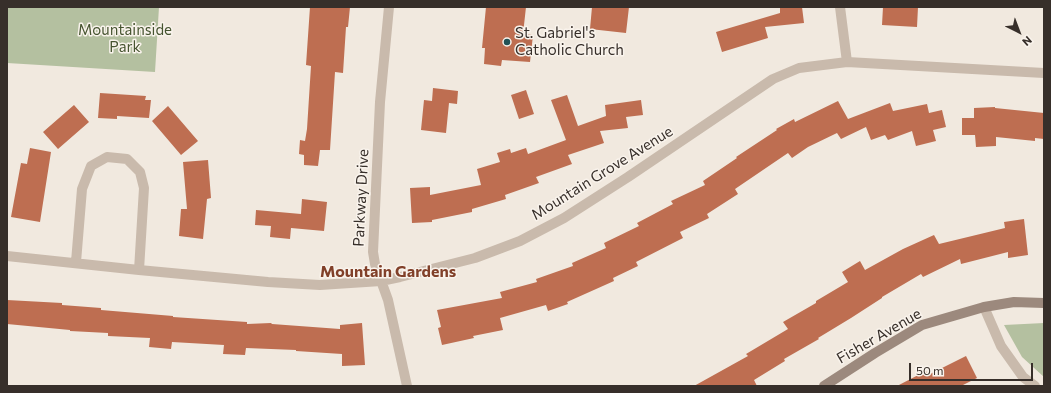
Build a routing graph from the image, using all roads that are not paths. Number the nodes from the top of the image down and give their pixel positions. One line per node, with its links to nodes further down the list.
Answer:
1 (389, 7): 8 (street, Parkway Drive)
2 (840, 7): 3 (street)
3 (847, 62): 4 (street, Mountain Grove Avenue); 8 (street, Mountain Grove Avenue)
4 (1044, 73)
5 (7, 256): 6 (street, Mountain Grove Avenue)
6 (76, 262): 7 (street, Mountain Grove Avenue); 7 (street)
7 (139, 270): 8 (street, Mountain Grove Avenue)
8 (381, 280): 11 (street, Parkway Drive)
9 (1044, 303): 10 (street, Fisher Avenue)
10 (984, 307): 12 (street, Fisher Avenue); 13 (street)
11 (407, 386)
12 (824, 386)
13 (1035, 386)

